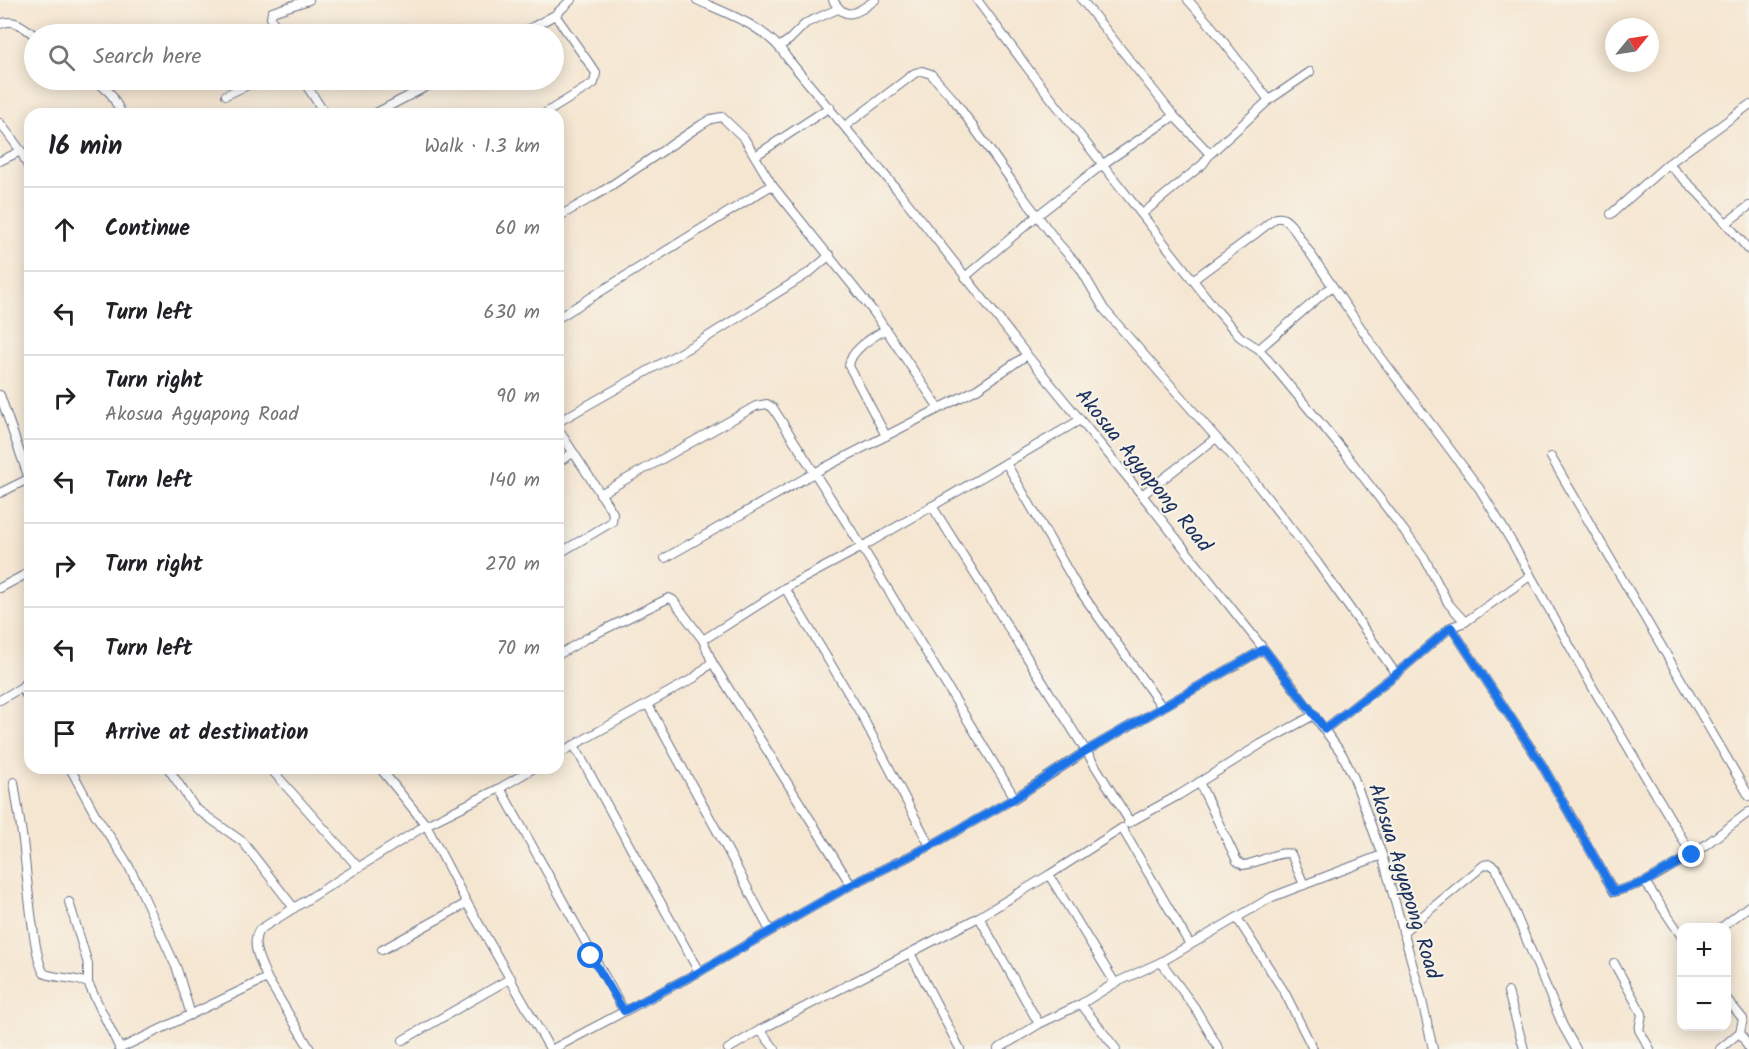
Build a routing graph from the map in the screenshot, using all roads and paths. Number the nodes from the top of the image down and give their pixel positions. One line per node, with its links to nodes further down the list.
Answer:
1 (309, 0): 12 (street)
2 (571, 0): 10 (street)
3 (697, 0): 17 (street, Akosua Agyapong Road)
4 (833, 0): 9 (street)
5 (875, 0): 9 (street)
6 (977, 0): 40 (street)
7 (1082, 0): 31 (street)
8 (1188, 0): 24 (street)
9 (838, 9): 17 (street)
10 (555, 15): 13 (street); 14 (street)
11 (0, 24): 15 (street)
12 (274, 24)
13 (538, 24)
14 (561, 24)
15 (24, 27)
16 (564, 28): 30 (street)
17 (780, 46): 26 (street, Akosua Agyapong Road)
18 (1310, 72): 24 (street)
19 (107, 90): 27 (street)
20 (237, 90): 23 (street)
21 (309, 90): 28 (street)
22 (419, 90): 29 (street)
23 (226, 95)
24 (1269, 100): 35 (street)
25 (1749, 105): 39 (street)
26 (830, 107): 33 (street, Akosua Agyapong Road); 36 (street)
27 (119, 108)
28 (321, 108)
29 (385, 108)
30 (553, 108)
31 (1174, 116): 35 (street); 40 (street)
32 (0, 123): 34 (street)
33 (844, 126): 46 (street); 50 (street, Akosua Agyapong Road)
34 (21, 151): 37 (street); 38 (street)
35 (1210, 154): 44 (street)
36 (755, 156): 41 (street); 43 (street)
37 (24, 158)
38 (0, 161)
39 (1668, 164): 45 (street); 47 (street)
40 (1103, 165): 44 (street); 46 (street)
41 (772, 185): 49 (street); 53 (street)
42 (1749, 206): 47 (street)
43 (564, 214)
44 (1142, 214): 51 (street)
45 (1611, 214)
46 (1038, 215): 50 (street); 62 (street)
47 (1726, 223): 48 (street)
48 (1749, 250)
49 (830, 255): 54 (street); 59 (street)
50 (965, 277): 56 (street, Akosua Agyapong Road)
51 (1193, 280): 52 (street); 55 (street)
52 (1332, 286): 55 (street); 79 (street)
53 (564, 314)
54 (886, 328): 58 (street); 61 (street)
55 (1259, 349): 82 (street)
56 (1027, 355): 58 (street); 60 (street, Akosua Agyapong Road)
57 (0, 395): 68 (street)
58 (939, 408): 61 (street)
59 (564, 419)
60 (1080, 420): 67 (street); 73 (street, Akosua Agyapong Road)
61 (886, 436): 69 (street)
62 (1216, 438): 73 (street); 88 (street)
63 (564, 439): 64 (street)
64 (573, 453): 66 (street); 72 (street)
65 (1551, 457): 108 (street)
66 (564, 458)
67 (1006, 463): 74 (street); 94 (street)
68 (24, 465)
69 (813, 473): 72 (street); 75 (street); 77 (street)
70 (24, 481): 71 (street)
71 (0, 493)
72 (600, 494): 76 (street)
73 (1142, 495): 85 (street, Akosua Agyapong Road)
74 (932, 506): 75 (street); 99 (street)
75 (862, 547): 81 (street); 109 (street)
76 (564, 550)
77 (665, 558)
78 (24, 575): 80 (street)
79 (1530, 576): 82 (street); 116 (street)
80 (0, 588)
81 (785, 588): 84 (street); 114 (street)
82 (1465, 622): 83 (street)
83 (1451, 627): 88 (street); 119 (street)
84 (703, 640): 86 (street); 87 (street)
85 (1264, 649): 94 (street); 95 (street, Akosua Agyapong Road)
86 (564, 651)
87 (712, 662): 93 (street); 120 (street)
88 (1396, 674): 96 (street)
89 (24, 684): 90 (street)
90 (22, 687): 91 (street); 92 (street)
91 (24, 691)
92 (0, 700)
93 (648, 705): 97 (street); 130 (street)
94 (1162, 707): 99 (street)
95 (1314, 715): 96 (street, Akosua Agyapong Road); 106 (street)
96 (1325, 729): 115 (street, Akosua Agyapong Road)
97 (574, 745): 98 (street); 137 (street)
98 (564, 751)
99 (1086, 751): 109 (street); 111 (street)
100 (73, 774): 146 (street)
101 (172, 774): 125 (street)
102 (275, 774): 117 (street)
103 (385, 774): 112 (street)
104 (524, 774): 107 (street)
105 (14, 782): 140 (street)
106 (1199, 782): 111 (street); 121 (street)
107 (500, 788): 112 (street); 145 (street)
108 (1749, 796)
109 (1015, 798): 114 (street)
110 (1749, 812): 116 (street)
111 (1130, 822): 113 (street)
112 (426, 825): 117 (street); 123 (street)
113 (1122, 828): 118 (street); 132 (street)
114 (930, 846): 120 (street)
115 (1382, 855): 121 (street); 131 (street, Akosua Agyapong Road)
116 (1692, 855): 119 (street)
117 (358, 867): 125 (street)
118 (1049, 875): 126 (street); 141 (street)
119 (1645, 882): 129 (street)
120 (851, 885): 130 (street)
121 (1304, 885): 127 (street)
122 (69, 902): 140 (street)
123 (467, 903): 133 (street); 139 (street)
124 (1749, 906): 128 (street)
125 (294, 908): 138 (street)
126 (979, 917): 134 (street); 148 (street)
127 (1237, 918): 132 (street); 161 (street)
128 (1726, 923)
129 (1677, 930)
130 (770, 932): 137 (street)
131 (1403, 932): 162 (street, Akosua Agyapong Road); 164 (street)
132 (1189, 943): 135 (street)
133 (382, 950)
134 (909, 952): 149 (street); 158 (street)
135 (1161, 962): 141 (street); 160 (street)
136 (1614, 963): 165 (street)
137 (699, 972): 145 (street)
138 (267, 978): 146 (street); 154 (street)
139 (511, 978): 151 (street); 155 (street)
140 (88, 983): 153 (street)
141 (1115, 983): 144 (street)
142 (1508, 992): 163 (street)
143 (1731, 1003): 147 (street)
144 (1081, 1004): 148 (street); 159 (street)
145 (624, 1011): 155 (street)
146 (191, 1015): 153 (street)
147 (1746, 1017): 150 (street)
148 (1039, 1024): 152 (street)
149 (760, 1030): 156 (street); 157 (street)
150 (1740, 1032): 166 (street); 167 (street)
151 (403, 1040)
152 (1001, 1048)
153 (119, 1049)
154 (310, 1049)
155 (552, 1049)
156 (728, 1049)
157 (775, 1049)
158 (960, 1049)
159 (1116, 1049)
160 (1219, 1049)
161 (1313, 1049)
162 (1433, 1049)
163 (1524, 1049)
164 (1576, 1049)
165 (1650, 1049)
166 (1720, 1049)
167 (1749, 1049)

